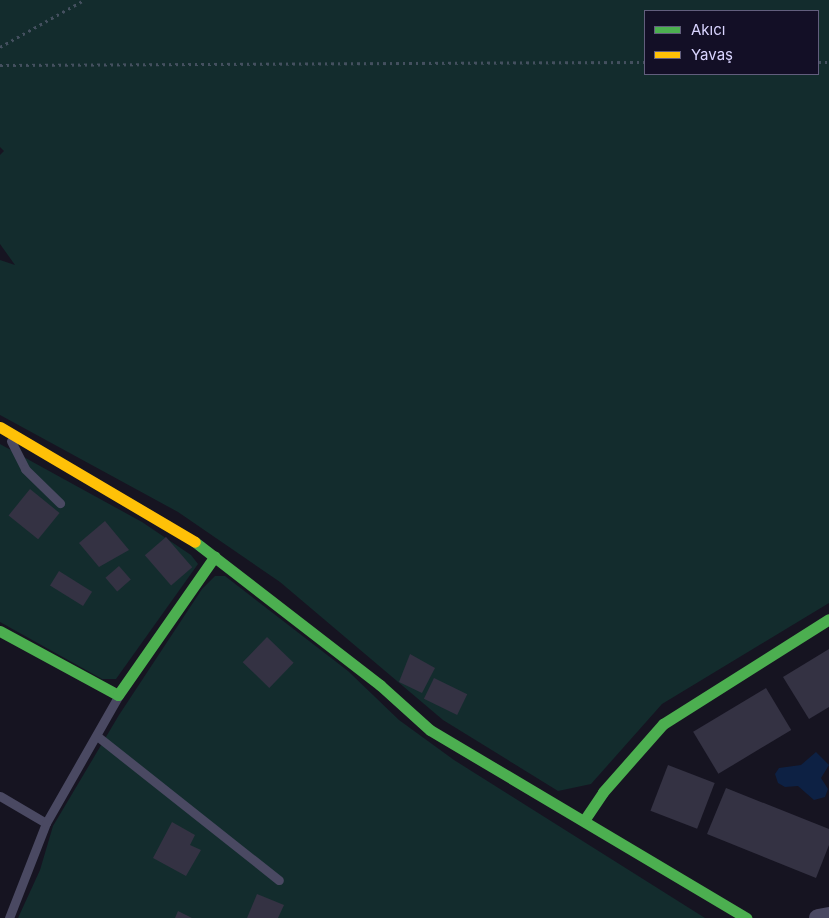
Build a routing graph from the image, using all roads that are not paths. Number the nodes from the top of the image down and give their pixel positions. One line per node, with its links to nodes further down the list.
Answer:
1 (3, 429): 2 (lane); 3 (street)
2 (60, 502)
3 (215, 556): 6 (street); 9 (street)
4 (829, 619): 9 (street)
5 (0, 631): 6 (street)
6 (118, 695): 7 (lane)
7 (97, 736): 10 (lane); 11 (lane)
8 (0, 796): 10 (lane)
9 (585, 819): 14 (street)
10 (46, 824): 13 (lane)
11 (279, 880)
12 (829, 916): 15 (street)
13 (9, 918)
14 (746, 918)
15 (818, 918)

